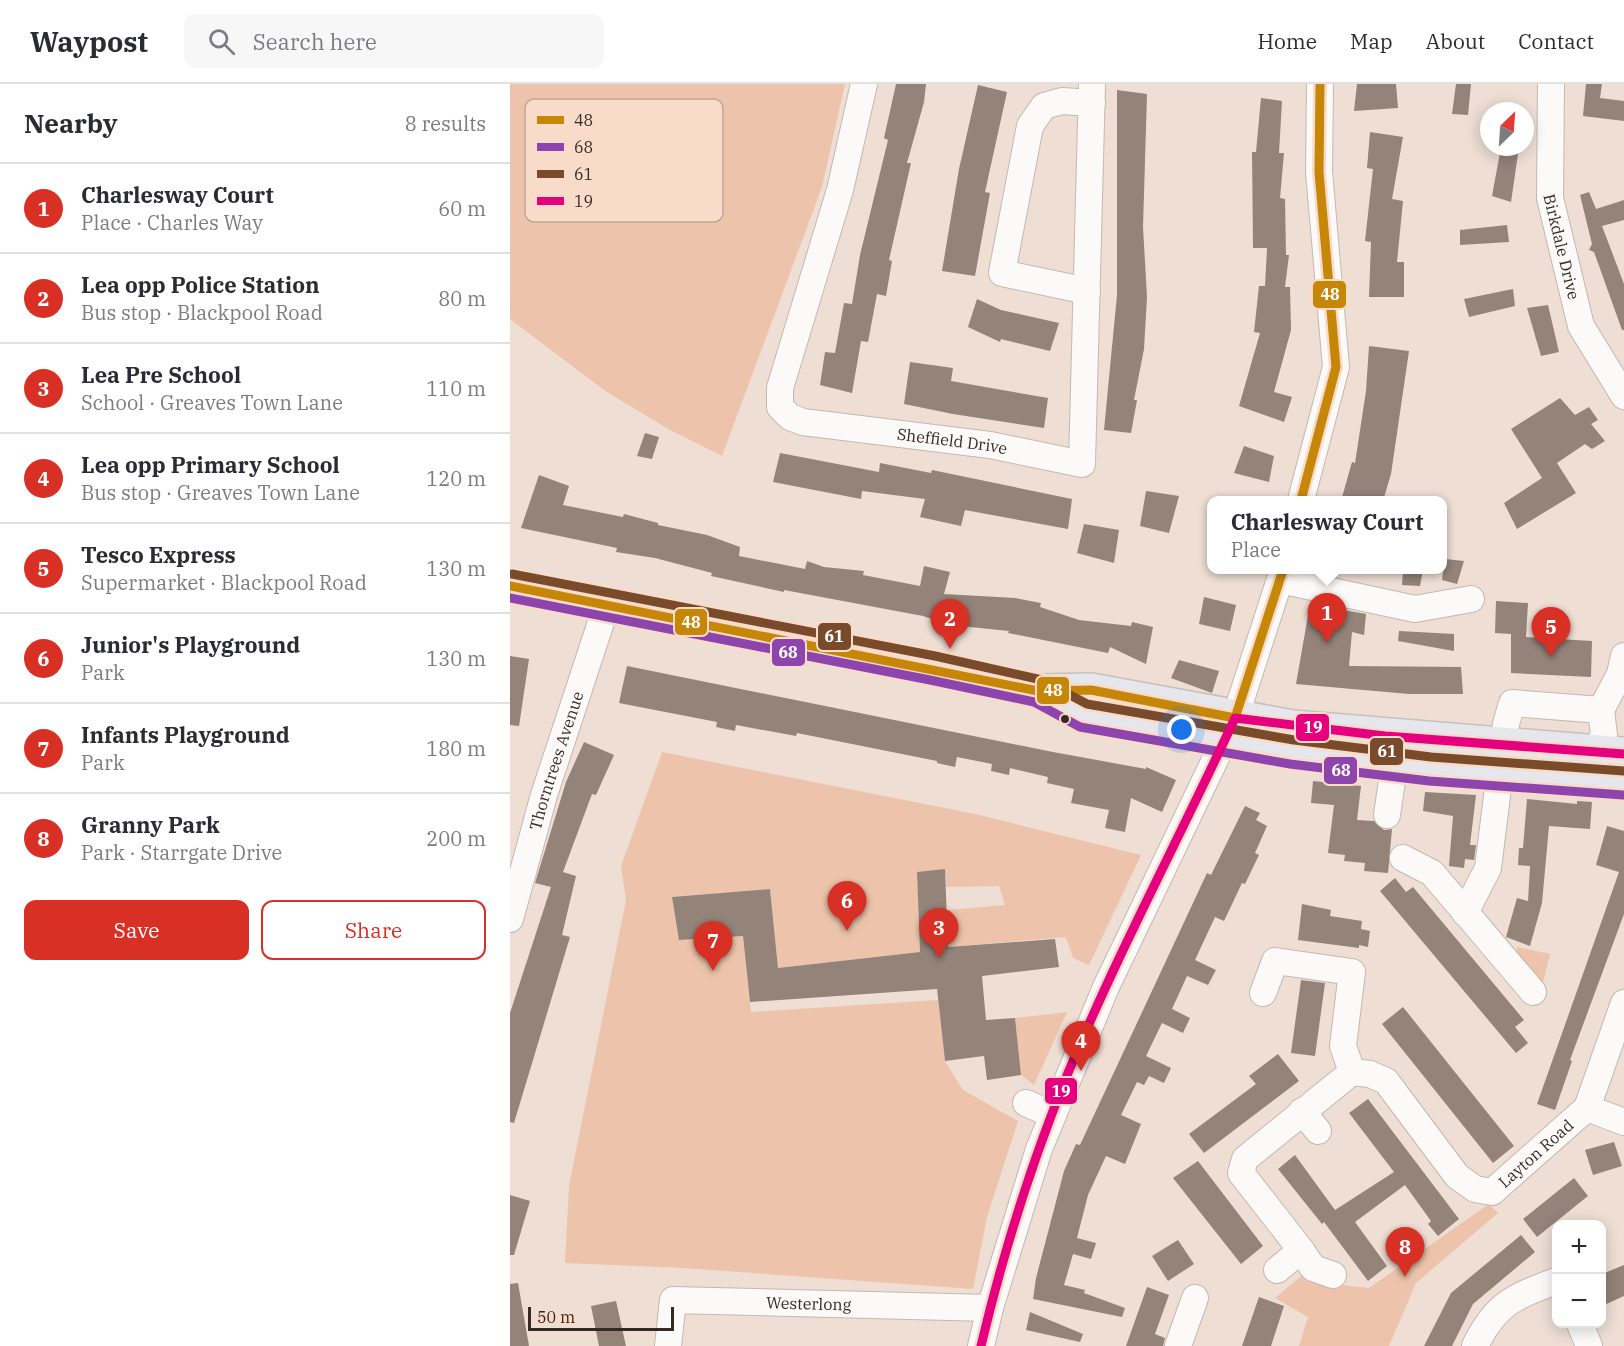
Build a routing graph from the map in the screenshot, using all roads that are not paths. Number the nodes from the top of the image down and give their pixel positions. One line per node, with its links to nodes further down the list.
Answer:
1 (864, 84): 5 (street, Sheffield Drive)
2 (1320, 84): 7 (street)
3 (1551, 84): 6 (street, Birkdale Drive)
4 (1092, 94): 5 (street, Sheffield Drive); 5 (street)
5 (1087, 291)
6 (1624, 396)
7 (1302, 496)
8 (1282, 575): 10 (street); 14 (street)
9 (510, 586): 11 (highway)
10 (1471, 599)
11 (607, 604): 14 (highway); 23 (street, Thorntrees Avenue)
12 (1624, 656): 13 (street)
13 (1601, 710): 16 (street); 17 (street)
14 (1230, 729): 15 (highway); 31 (street)
15 (1396, 751): 17 (highway); 20 (street)
16 (1610, 753): 17 (highway); 18 (street)
17 (1502, 759): 18 (highway); 22 (street)
18 (1578, 779): 19 (highway)
19 (1624, 783)
20 (1387, 815)
21 (1403, 858): 22 (street)
22 (1465, 913): 24 (street)
23 (510, 919)
24 (1533, 992)
25 (1263, 993): 27 (street)
26 (1624, 1003): 29 (street, Layton Road)
27 (1352, 1072): 29 (street, Layton Road); 30 (street)
28 (1026, 1103): 31 (street)
29 (1587, 1108): 32 (street)
30 (1302, 1111): 33 (street); 34 (street)
31 (1053, 1115): 39 (street)
32 (1624, 1122)
33 (1318, 1131)
34 (1301, 1250): 35 (street); 36 (street)
35 (1277, 1269)
36 (1333, 1275)
37 (1552, 1283): 44 (street)
38 (1195, 1298): 43 (street)
39 (990, 1308): 41 (street, Westerlong); 42 (street)
40 (1582, 1328): 45 (street)
41 (668, 1346)
42 (981, 1346)
43 (1178, 1346)
44 (1475, 1346)
45 (1589, 1346)

